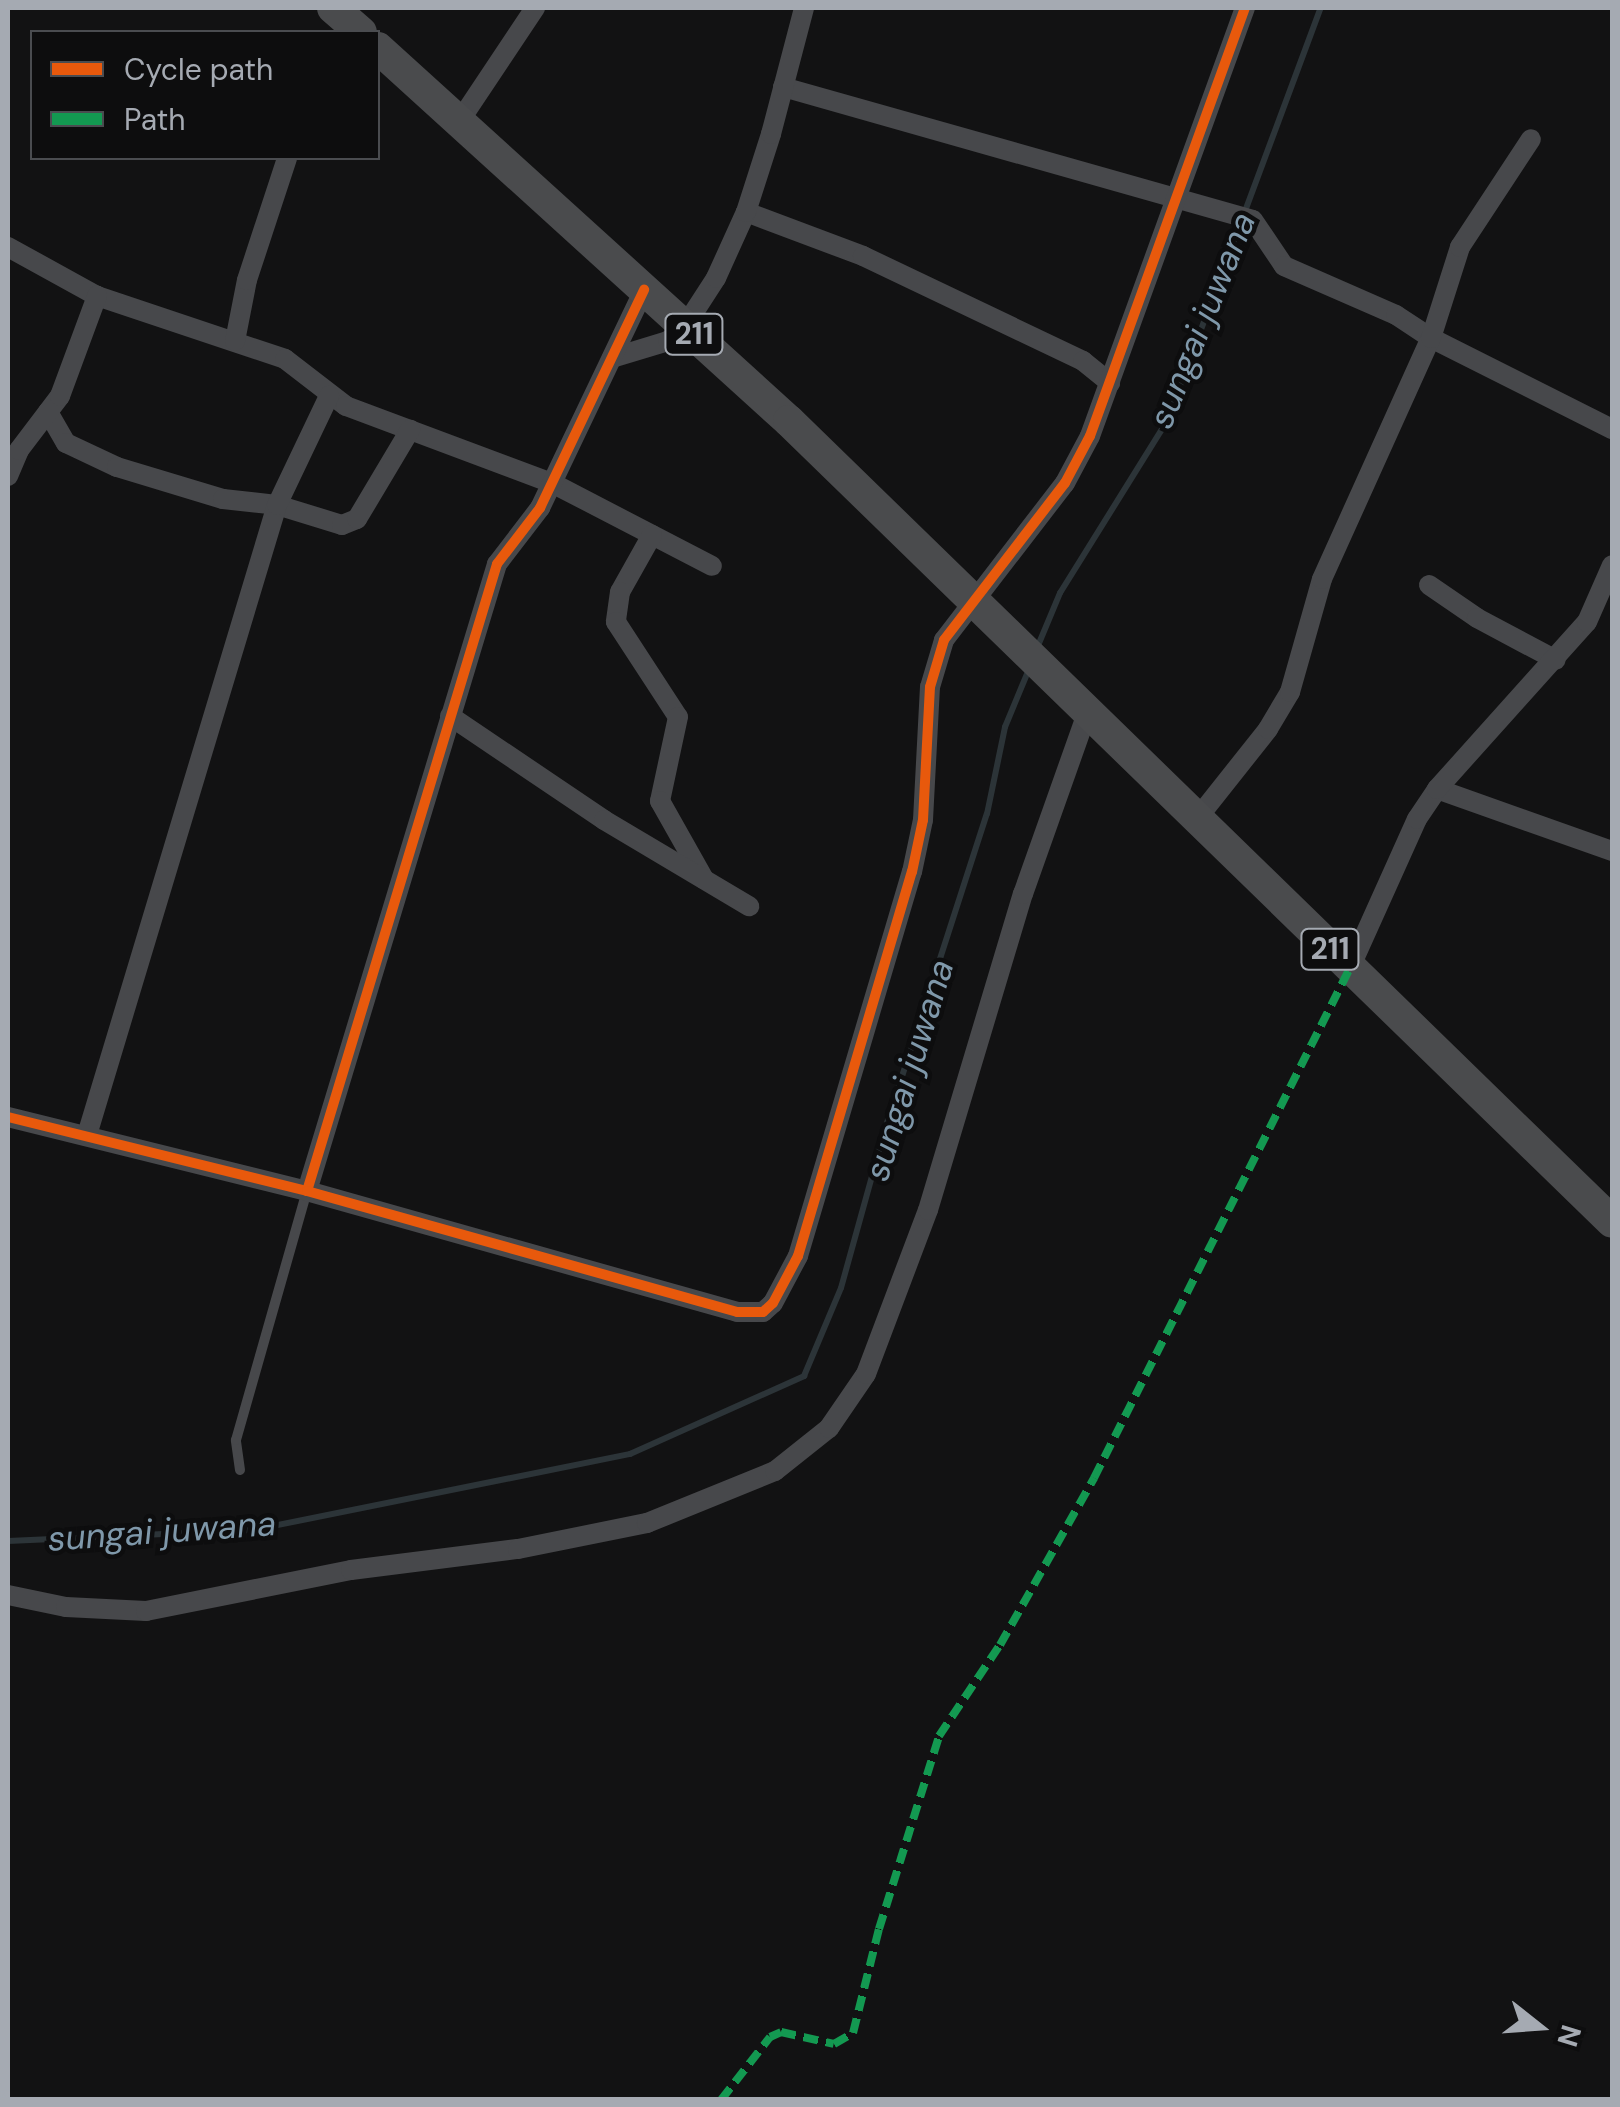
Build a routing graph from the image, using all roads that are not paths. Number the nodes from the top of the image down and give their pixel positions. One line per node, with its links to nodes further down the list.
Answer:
1 (333, 8): 5 (main road)
2 (535, 8): 8 (street)
3 (804, 8): 7 (street)
4 (1245, 8): 11 (street)
5 (358, 30)
6 (380, 50): 8 (main road, 211)
7 (783, 86): 11 (street); 12 (street)
8 (459, 122): 14 (main road, 211)
9 (1531, 138): 17 (street)
10 (286, 160): 18 (street)
11 (1174, 194): 17 (street); 20 (street)
12 (746, 212): 16 (street); 20 (street)
13 (8, 247): 15 (street)
14 (644, 290): 16 (main road, 211); 19 (street)
15 (98, 296): 18 (street); 22 (street)
16 (684, 326): 19 (street); 33 (main road, 211)
17 (1432, 338): 23 (street); 38 (street)
18 (234, 341): 21 (street)
19 (612, 358): 27 (street)
20 (1110, 384): 33 (street)
21 (329, 396): 24 (street); 28 (street)
22 (48, 412): 25 (street); 28 (street)
23 (1612, 428)
24 (410, 430): 27 (street); 28 (street)
25 (13, 447): 26 (street)
26 (8, 476)
27 (552, 484): 29 (street); 36 (street)
28 (277, 504): 44 (street)
29 (652, 535): 30 (street); 40 (street)
30 (712, 566)
31 (1612, 568): 34 (street)
32 (1429, 585): 34 (street)
33 (972, 600): 35 (main road, 211); 45 (street)
34 (1556, 660): 37 (street)
35 (1087, 713): 38 (main road, 211); 48 (street)
36 (450, 716): 40 (street); 45 (street)
37 (1437, 788): 39 (street); 42 (street)
38 (1196, 820): 42 (main road, 211)
39 (1612, 851)
40 (704, 879): 41 (street)
41 (749, 906)
42 (1350, 968): 46 (main road, 211)
43 (8, 1117): 44 (street)
44 (87, 1135): 45 (street)
45 (307, 1191): 47 (lane)
46 (1612, 1222)
47 (240, 1470)
48 (8, 1595)

